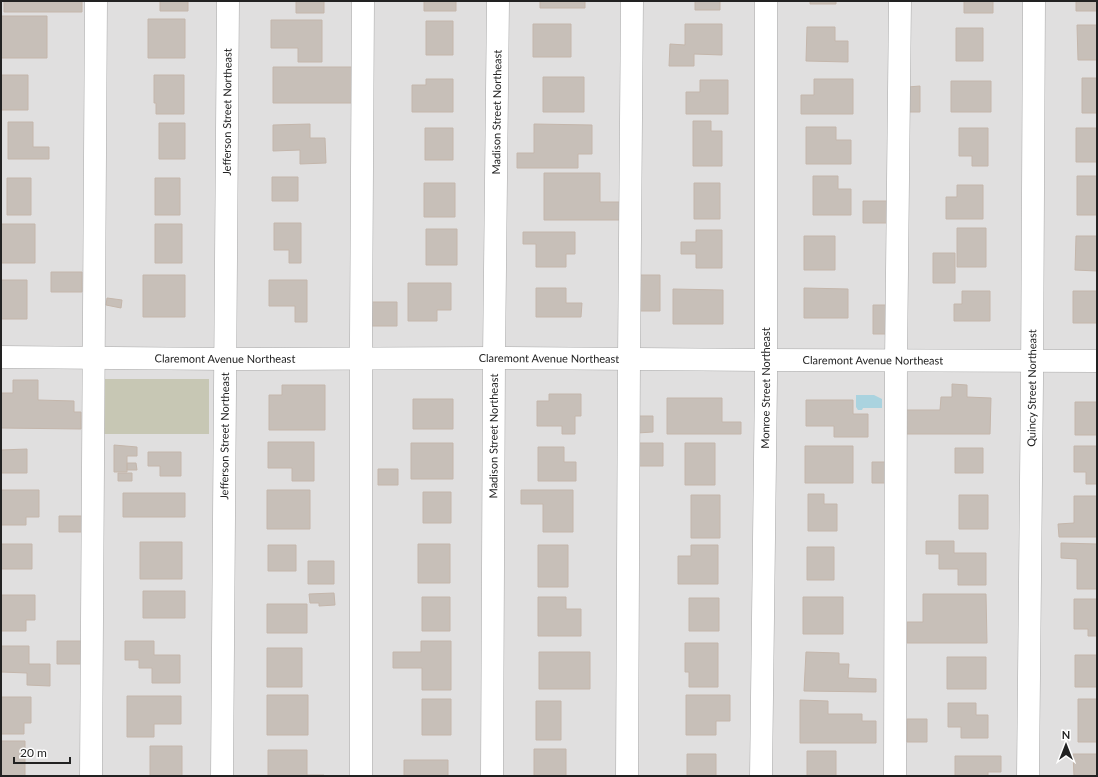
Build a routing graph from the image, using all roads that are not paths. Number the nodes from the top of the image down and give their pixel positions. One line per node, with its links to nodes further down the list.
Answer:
1 (96, 1): 10 (street)
2 (228, 1): 11 (street, Jefferson Street Northeast)
3 (363, 1): 12 (street)
4 (498, 1): 13 (street, Madison Street Northeast)
5 (632, 1): 14 (street)
6 (766, 1): 15 (street, Monroe Street Northeast)
7 (900, 1): 16 (street)
8 (1034, 1): 17 (street, Quincy Street Northeast)
9 (1, 357): 10 (street, Claremont Avenue Northeast)
10 (94, 358): 11 (street, Claremont Avenue Northeast); 19 (street)
11 (225, 358): 12 (street, Claremont Avenue Northeast); 20 (street, Jefferson Street Northeast)
12 (361, 358): 13 (street, Claremont Avenue Northeast); 21 (street)
13 (494, 358): 14 (street, Claremont Avenue Northeast); 22 (street, Madison Street Northeast)
14 (629, 359): 15 (street, Claremont Avenue Northeast); 23 (street)
15 (766, 360): 16 (street, Claremont Avenue Northeast); 24 (street, Monroe Street Northeast)
16 (896, 361): 17 (street, Claremont Avenue Northeast); 25 (street)
17 (1032, 361): 18 (street, Claremont Avenue Northeast); 26 (street, Quincy Street Northeast)
18 (1097, 361)
19 (90, 776)
20 (222, 776)
21 (361, 776)
22 (492, 776)
23 (627, 776)
24 (761, 776)
25 (895, 776)
26 (1028, 776)

